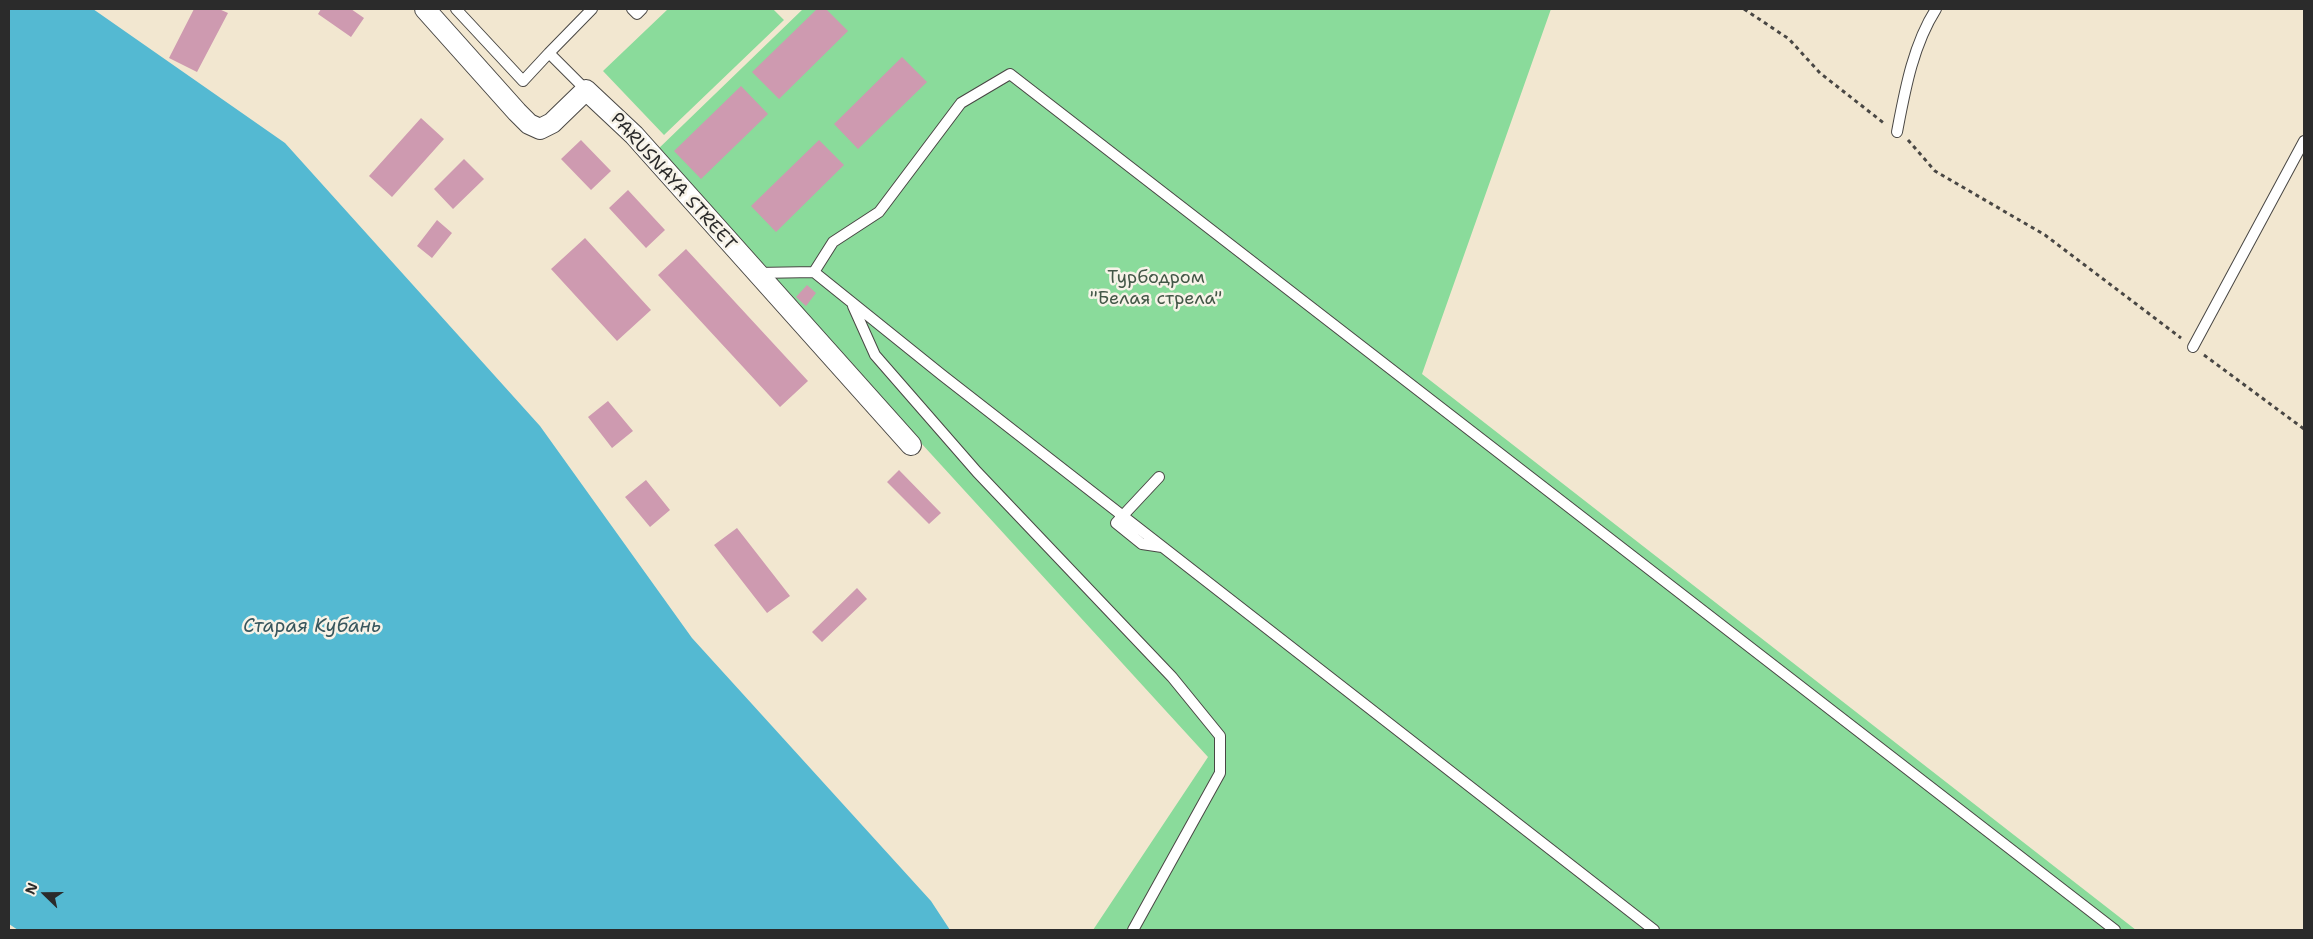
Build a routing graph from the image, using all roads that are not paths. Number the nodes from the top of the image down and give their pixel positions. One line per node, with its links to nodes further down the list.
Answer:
1 (425, 9): 8 (street)
2 (456, 9): 7 (lane)
3 (592, 9): 7 (lane)
4 (632, 9): 5 (lane)
5 (642, 9)
6 (1936, 9): 9 (lane)
7 (549, 53): 8 (lane)
8 (586, 90): 12 (street, PARUSNAYA STREET)
9 (1897, 132)
10 (2304, 141): 14 (lane)
11 (814, 272): 12 (lane); 13 (lane); 20 (lane)
12 (756, 273): 15 (street, PARUSNAYA STREET)
13 (852, 303): 17 (lane); 18 (lane)
14 (2193, 347)
15 (911, 445)
16 (1159, 477): 17 (lane)
17 (1123, 517): 19 (lane)
18 (1134, 930)
19 (1654, 930)
20 (2114, 930)

